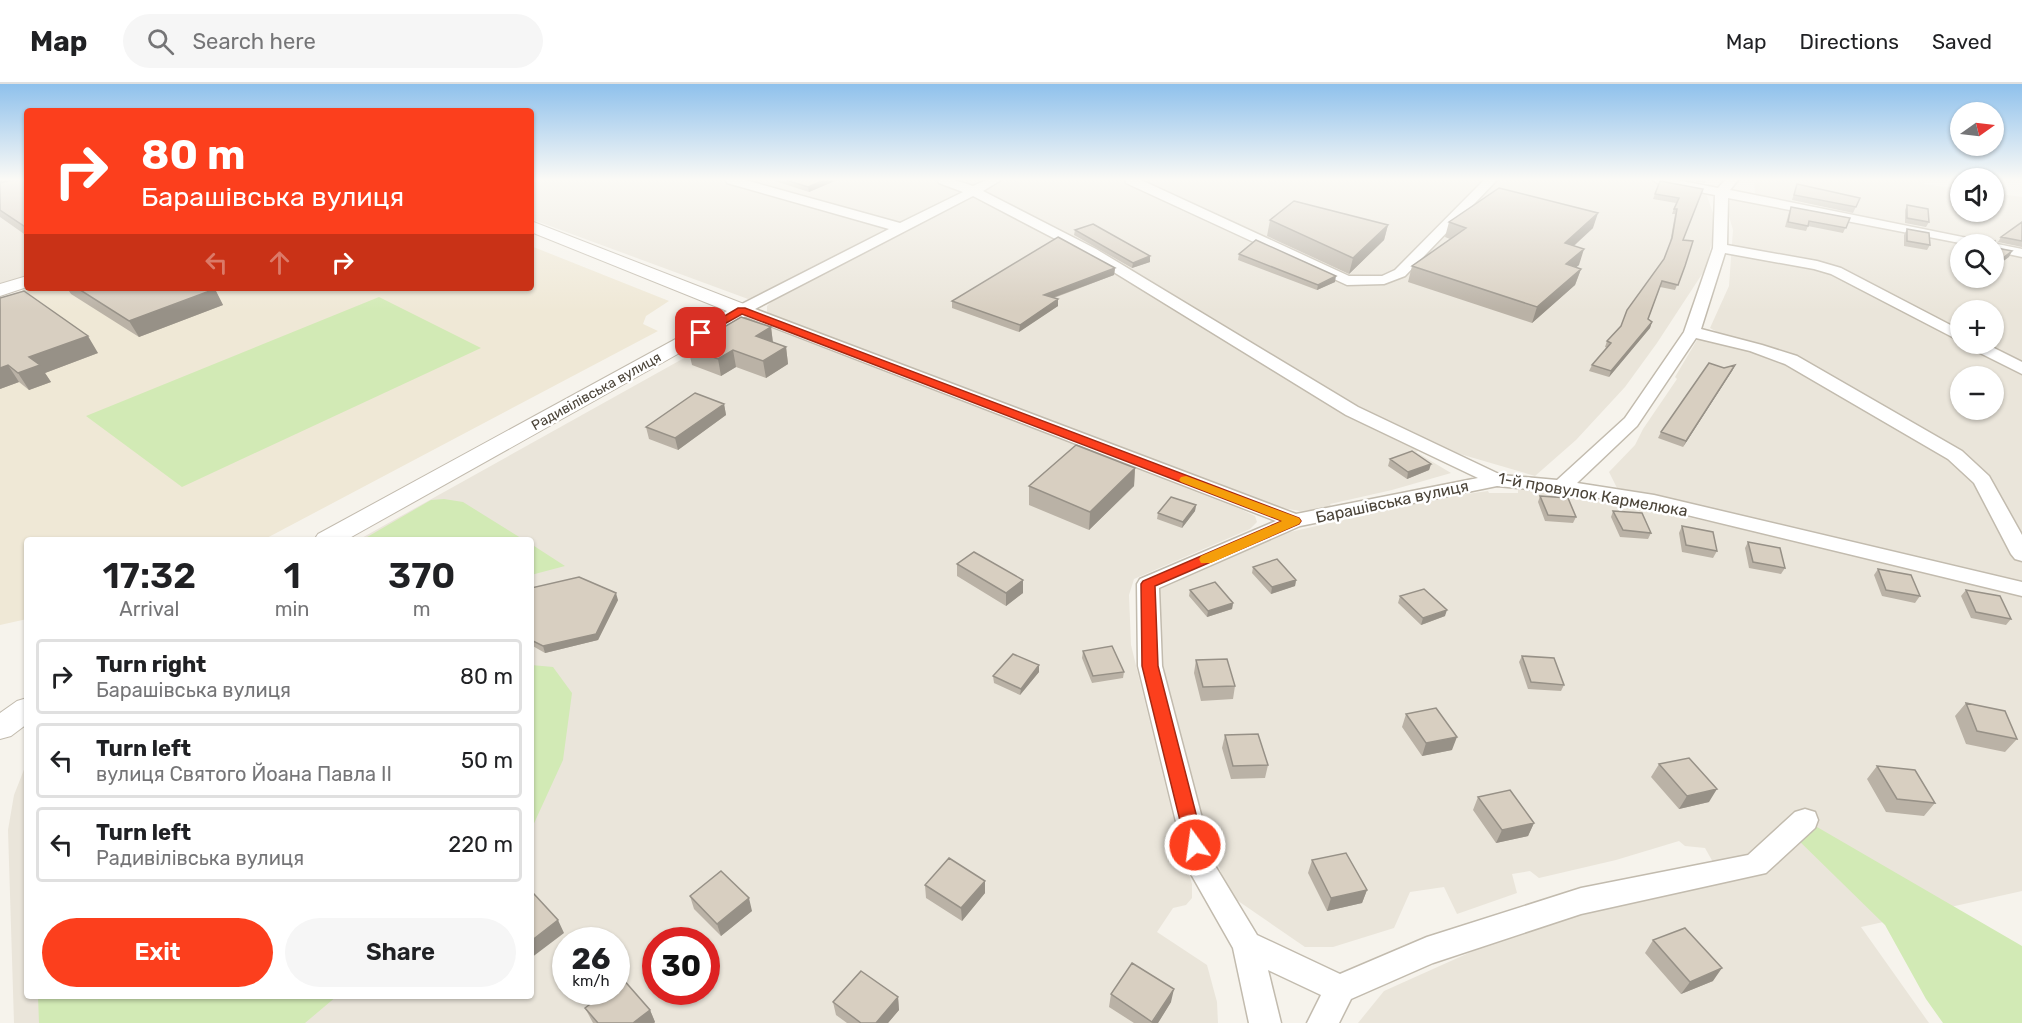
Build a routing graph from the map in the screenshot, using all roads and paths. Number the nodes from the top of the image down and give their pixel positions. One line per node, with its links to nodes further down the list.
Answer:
1 (887, 224): 9 (street)
2 (910, 224): 9 (street, Радивілівська вулиця)
3 (1036, 224): 21 (street, 1-й провулок Кармелюка)
4 (1225, 224): 5 (street)
5 (1448, 224)
6 (1723, 224): 11 (street)
7 (1896, 224): 10 (street)
8 (534, 227): 16 (street)
9 (902, 228): 16 (street, Радивілівська вулиця)
10 (1950, 236)
11 (1720, 249): 17 (street); 18 (street)
12 (2004, 249): 13 (street)
13 (2022, 253)
14 (24, 282): 15 (street)
15 (0, 290)
16 (742, 310): 23 (street); 24 (street, Радивілівська вулиця)
17 (1950, 331)
18 (1692, 332): 22 (street); 25 (street)
19 (1993, 354): 20 (street)
20 (2022, 369)
21 (1497, 480): 22 (street, 1-й провулок Кармелюка); 23 (street, Барашівська вулиця)
22 (1562, 486): 26 (street, 1-й провулок Кармелюка)
23 (1294, 521): 30 (street, Барашівська вулиця)
24 (332, 537)
25 (2022, 554)
26 (2022, 589)
27 (24, 711): 28 (street)
28 (0, 728)
29 (1805, 820): 31 (street)
30 (1247, 945): 31 (street); 32 (street, Барашівська вулиця)
31 (1340, 989): 33 (street)
32 (1265, 1023)
33 (1323, 1023)

